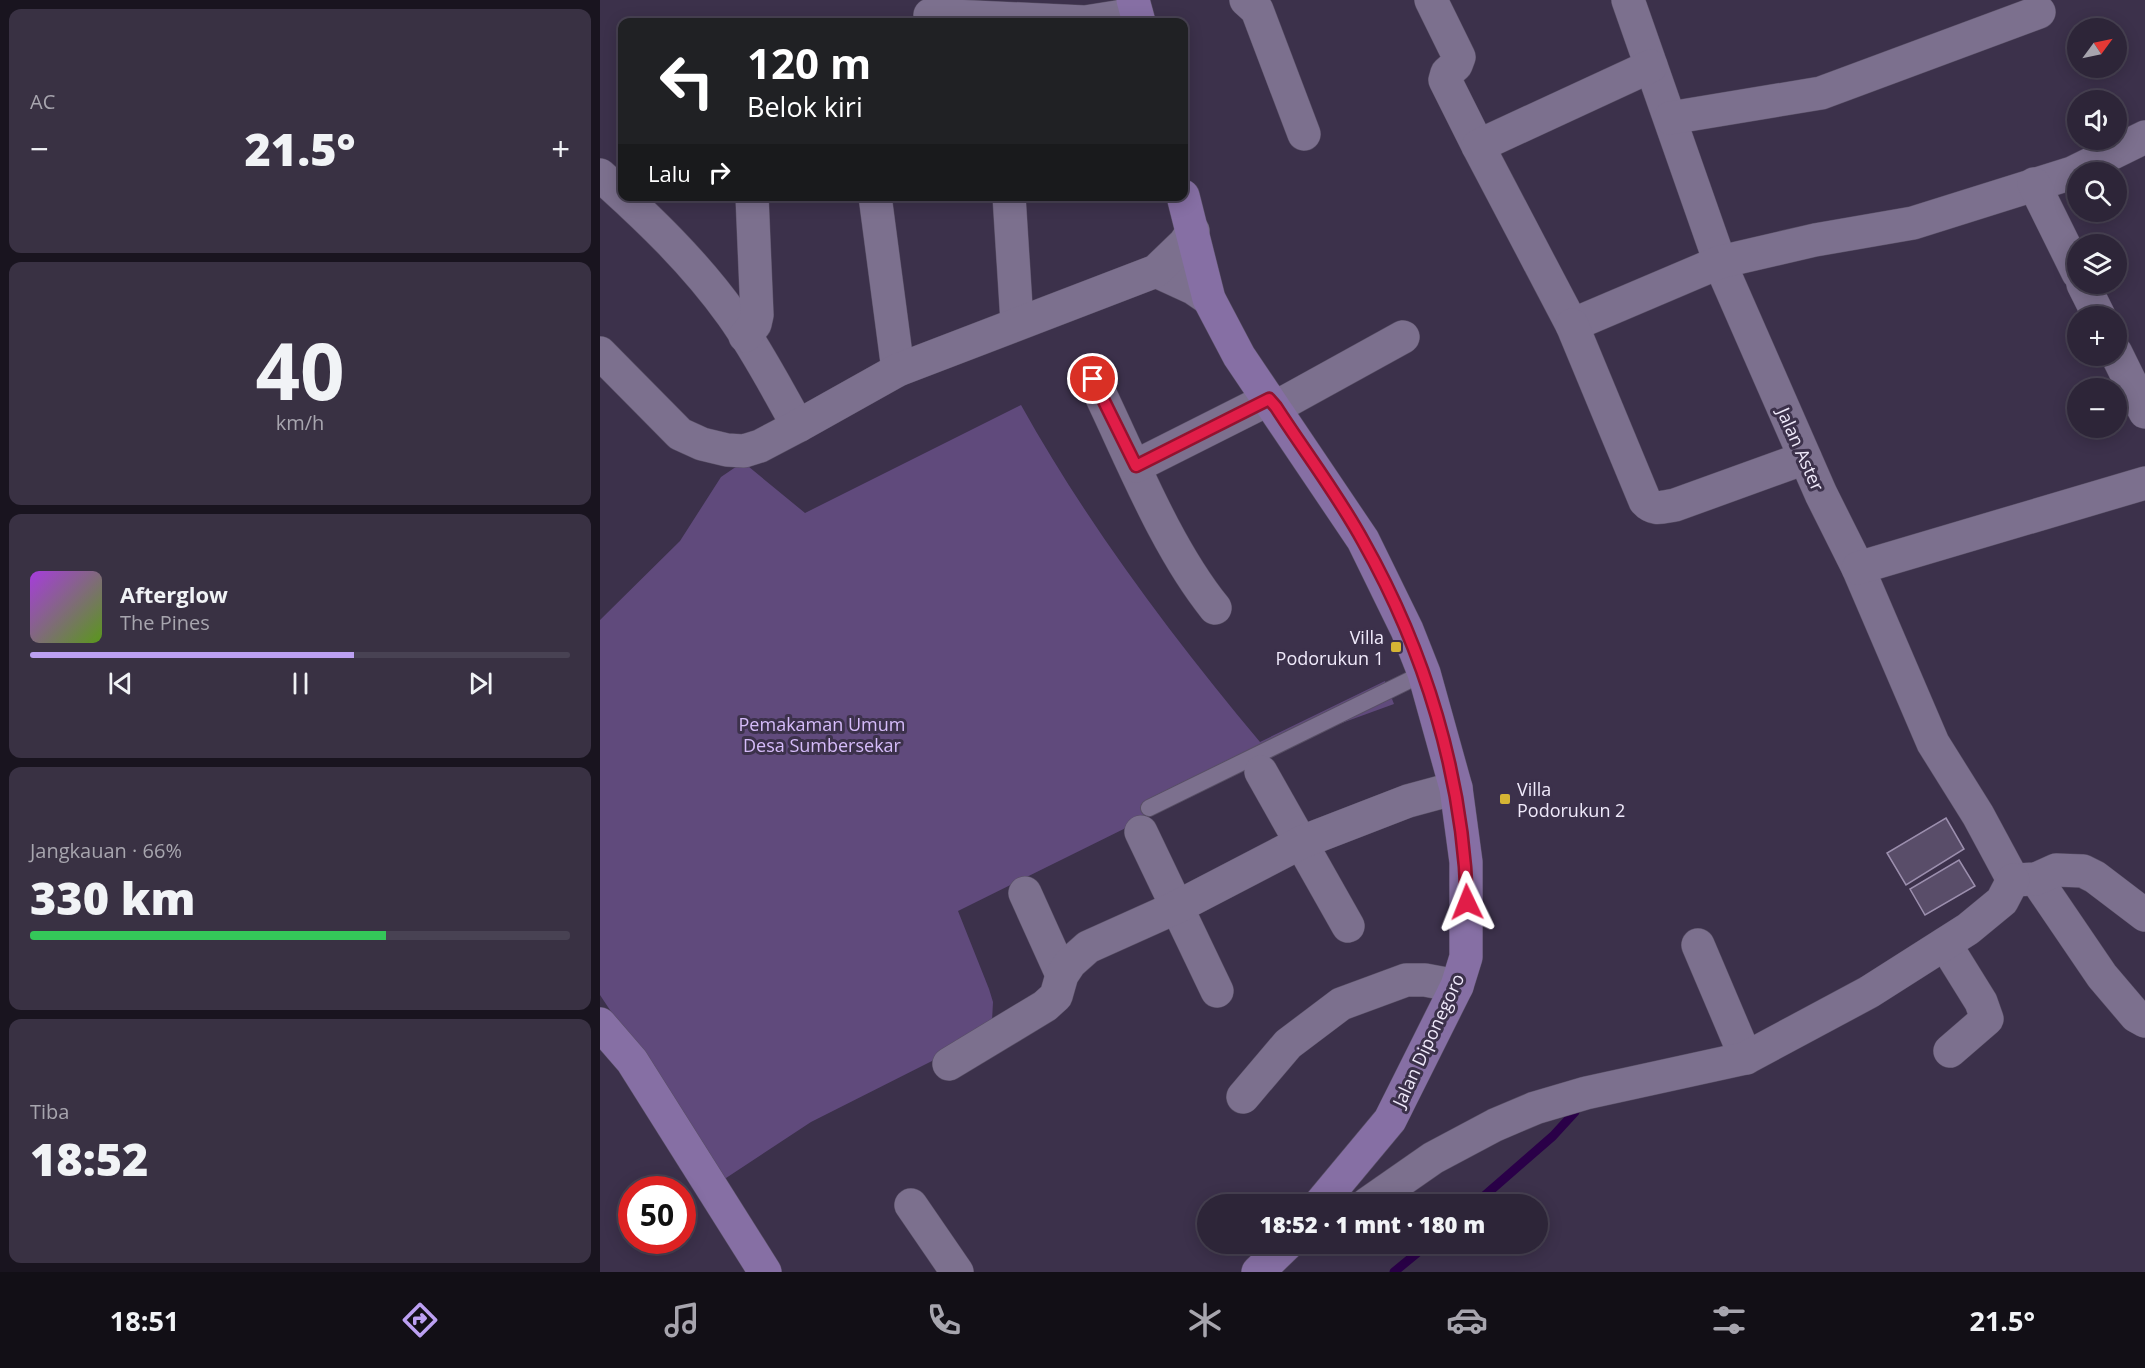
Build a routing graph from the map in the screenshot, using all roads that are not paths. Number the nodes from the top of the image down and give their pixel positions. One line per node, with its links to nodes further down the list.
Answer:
1 (1246, 0): 11 (street)
2 (1431, 0): 13 (street)
3 (1628, 0): 9 (street, Jalan Aster)
4 (1136, 12): 8 (street)
5 (2039, 12): 10 (street)
6 (930, 15): 7 (street)
7 (996, 18)
8 (1105, 18)
9 (1651, 66): 10 (street, Jalan Aster); 13 (street)
10 (1670, 118): 24 (street, Jalan Aster)
11 (1304, 134)
12 (2145, 137): 15 (street)
13 (1478, 146): 28 (street)
14 (600, 175): 16 (street)
15 (2034, 184): 23 (street); 24 (street)
16 (618, 192)
17 (627, 201): 29 (street)
18 (752, 201): 29 (street)
19 (876, 201): 33 (street)
20 (1009, 201): 27 (street)
21 (1185, 201): 22 (main road, Jalan Diponegoro)
22 (1193, 231): 25 (street); 26 (main road, Jalan Diponegoro)
23 (2067, 251)
24 (1720, 262): 28 (street); 38 (street, Jalan Aster)
25 (1156, 271): 26 (street); 27 (street)
26 (1209, 299): 35 (main road, Jalan Diponegoro)
27 (1017, 322): 33 (street)
28 (1572, 325): 38 (street)
29 (745, 336): 37 (street)
30 (1403, 337): 35 (street)
31 (600, 353): 37 (street)
32 (2122, 366): 36 (street)
33 (898, 370): 37 (street)
34 (1093, 379): 39 (street)
35 (1272, 403): 39 (street); 43 (main road, Jalan Diponegoro)
36 (2145, 412)
37 (798, 426)
38 (1805, 458): 41 (street, Jalan Aster)
39 (1136, 466): 42 (street)
40 (2145, 483): 41 (street)
41 (1858, 568): 48 (street, Jalan Aster)
42 (1215, 608)
43 (1424, 673): 45 (main road, Jalan Diponegoro); 46 (lane)
44 (1260, 772): 47 (street)
45 (1456, 788): 47 (street); 56 (main road, Jalan Diponegoro)
46 (1145, 820): 50 (street)
47 (1302, 842): 50 (street); 52 (street)
48 (2024, 879): 51 (street); 53 (street); 58 (street, Jalan Aster)
49 (1025, 893): 55 (street)
50 (1178, 907): 55 (street); 57 (street)
51 (2145, 915)
52 (1348, 926)
53 (1945, 944): 60 (street); 61 (street)
54 (1698, 945): 61 (street)
55 (1062, 975): 62 (street)
56 (1457, 986): 63 (street); 64 (main road, Jalan Diponegoro)
57 (1217, 991)
58 (2145, 1021)
59 (600, 1024): 68 (main road)
60 (1950, 1051)
61 (1746, 1058): 65 (street)
62 (949, 1064)
63 (1243, 1097)
64 (1328, 1194)
65 (1381, 1194)
66 (911, 1205): 69 (street)
67 (1279, 1254): 70 (main road)
68 (765, 1272)
69 (957, 1272)
70 (1258, 1272)

